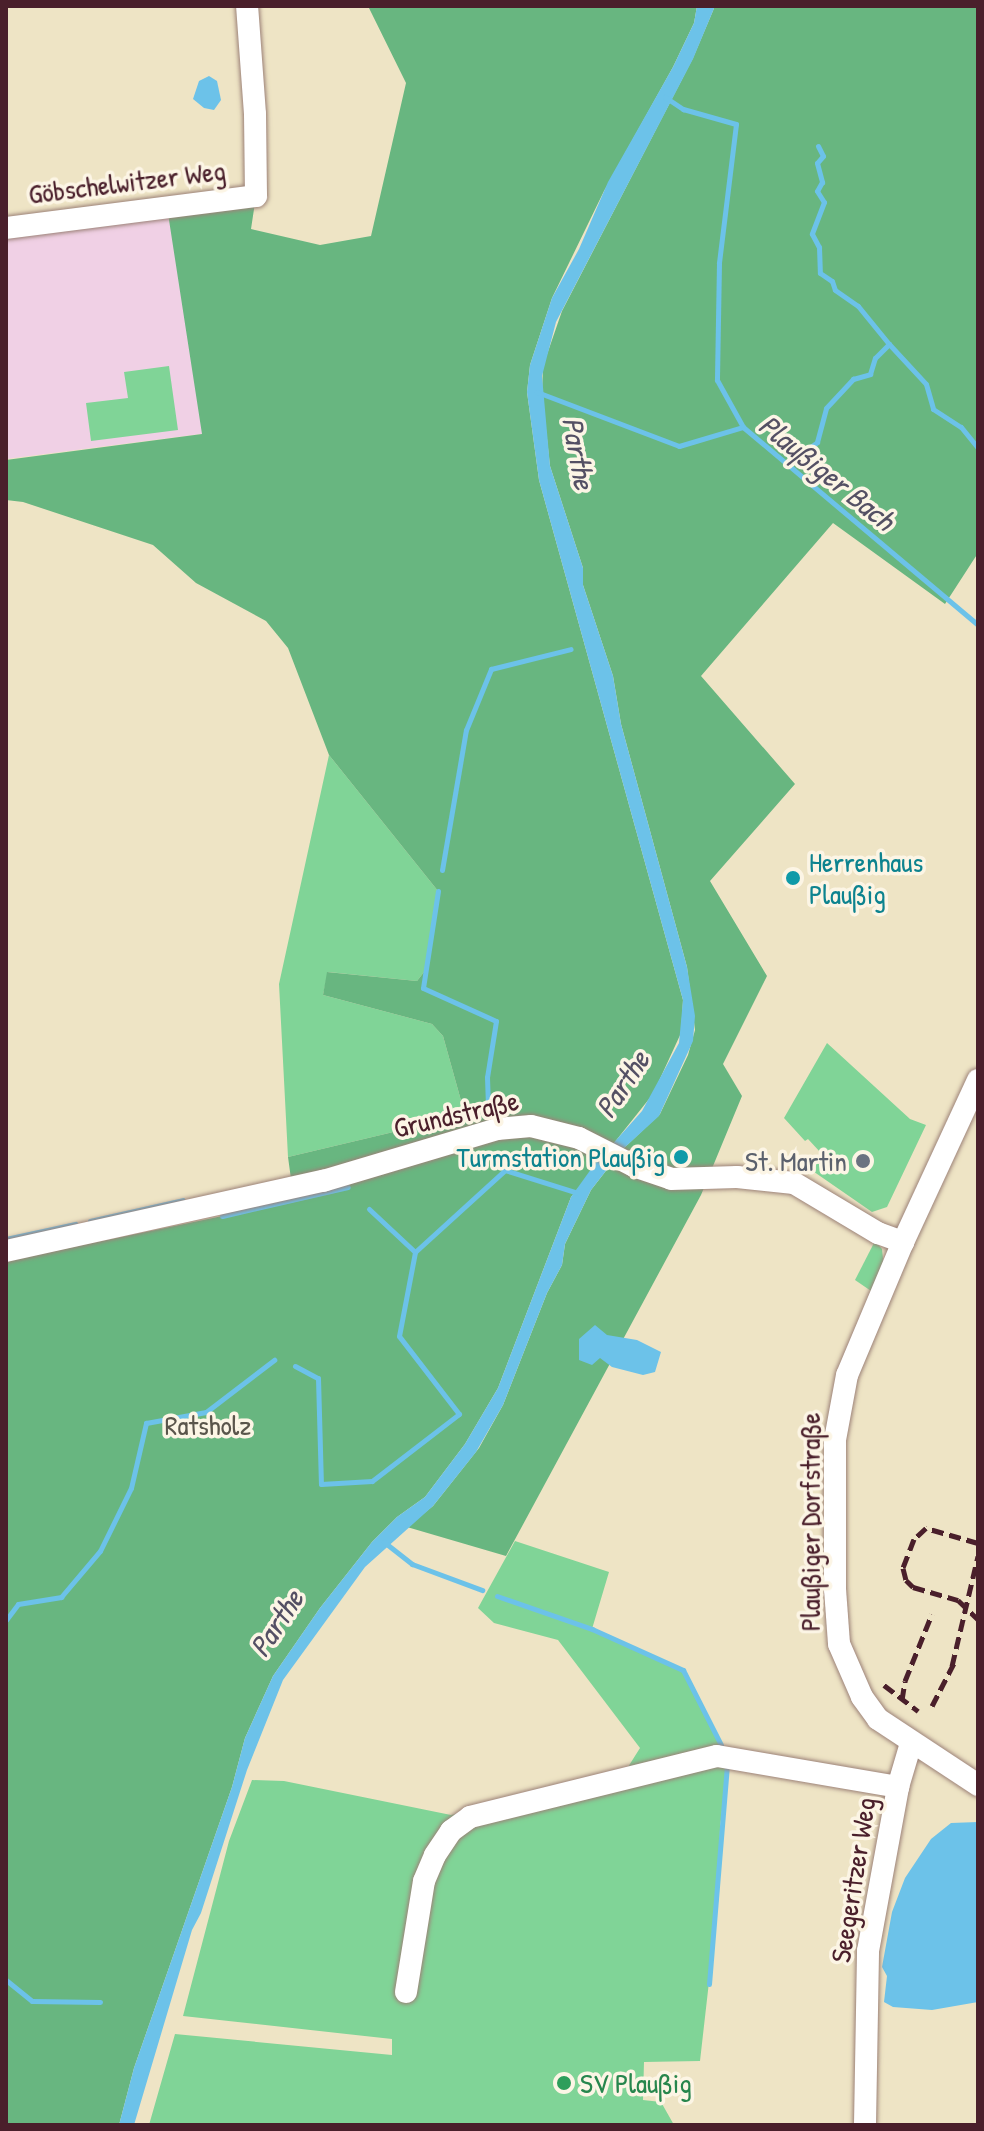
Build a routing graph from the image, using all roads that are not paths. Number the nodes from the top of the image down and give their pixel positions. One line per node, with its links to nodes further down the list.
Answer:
1 (247, 6): 2 (street, Göbschelwitzer Weg)
2 (6, 228)
3 (978, 1080): 4 (street, Plaußiger Dorfstraße)
4 (903, 1242): 5 (street, Grundstraße); 6 (street, Plaußiger Dorfstraße)
5 (6, 1251)
6 (911, 1743): 7 (street, Plaußiger Dorfstraße); 8 (street, Seegeritzer Weg)
7 (975, 1778)
8 (898, 1787): 9 (street); 10 (street, Seegeritzer Weg)
9 (406, 1992)
10 (865, 2125)

